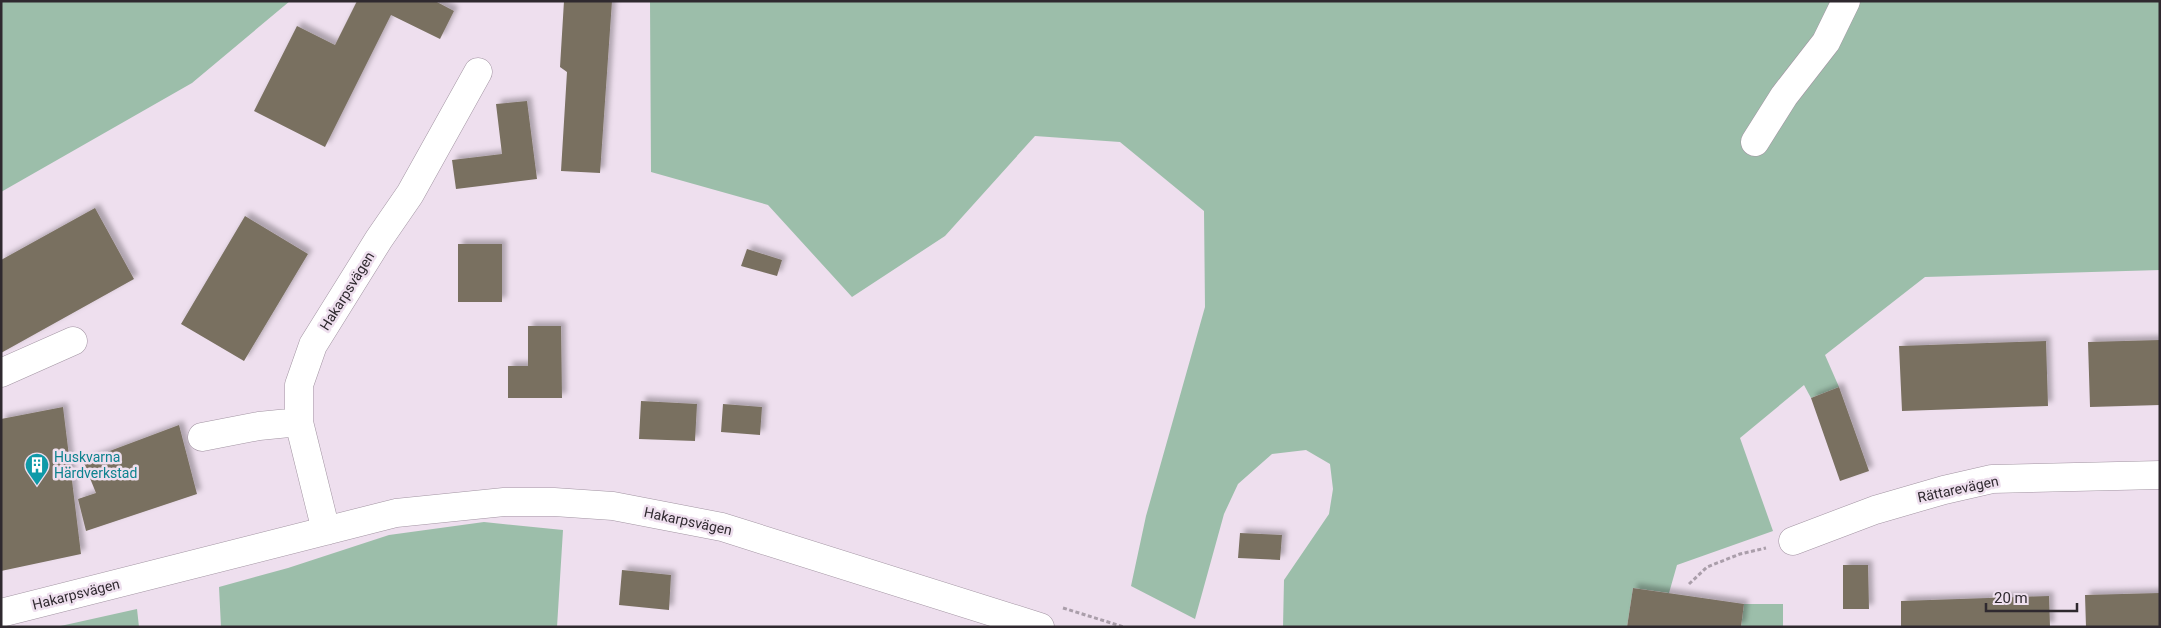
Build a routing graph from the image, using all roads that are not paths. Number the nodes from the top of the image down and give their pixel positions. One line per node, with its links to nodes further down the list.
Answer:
1 (1846, 1): 3 (street)
2 (478, 72): 6 (street, Hakarpsvägen)
3 (1755, 142)
4 (73, 341): 5 (street)
5 (1, 374)
6 (299, 422): 7 (street); 9 (street, Hakarpsvägen)
7 (202, 437)
8 (2160, 475): 10 (street, Rättarevägen)
9 (326, 531): 11 (street, Hakarpsvägen); 12 (street, Hakarpsvägen)
10 (1793, 541)
11 (1, 613)
12 (1040, 627)

